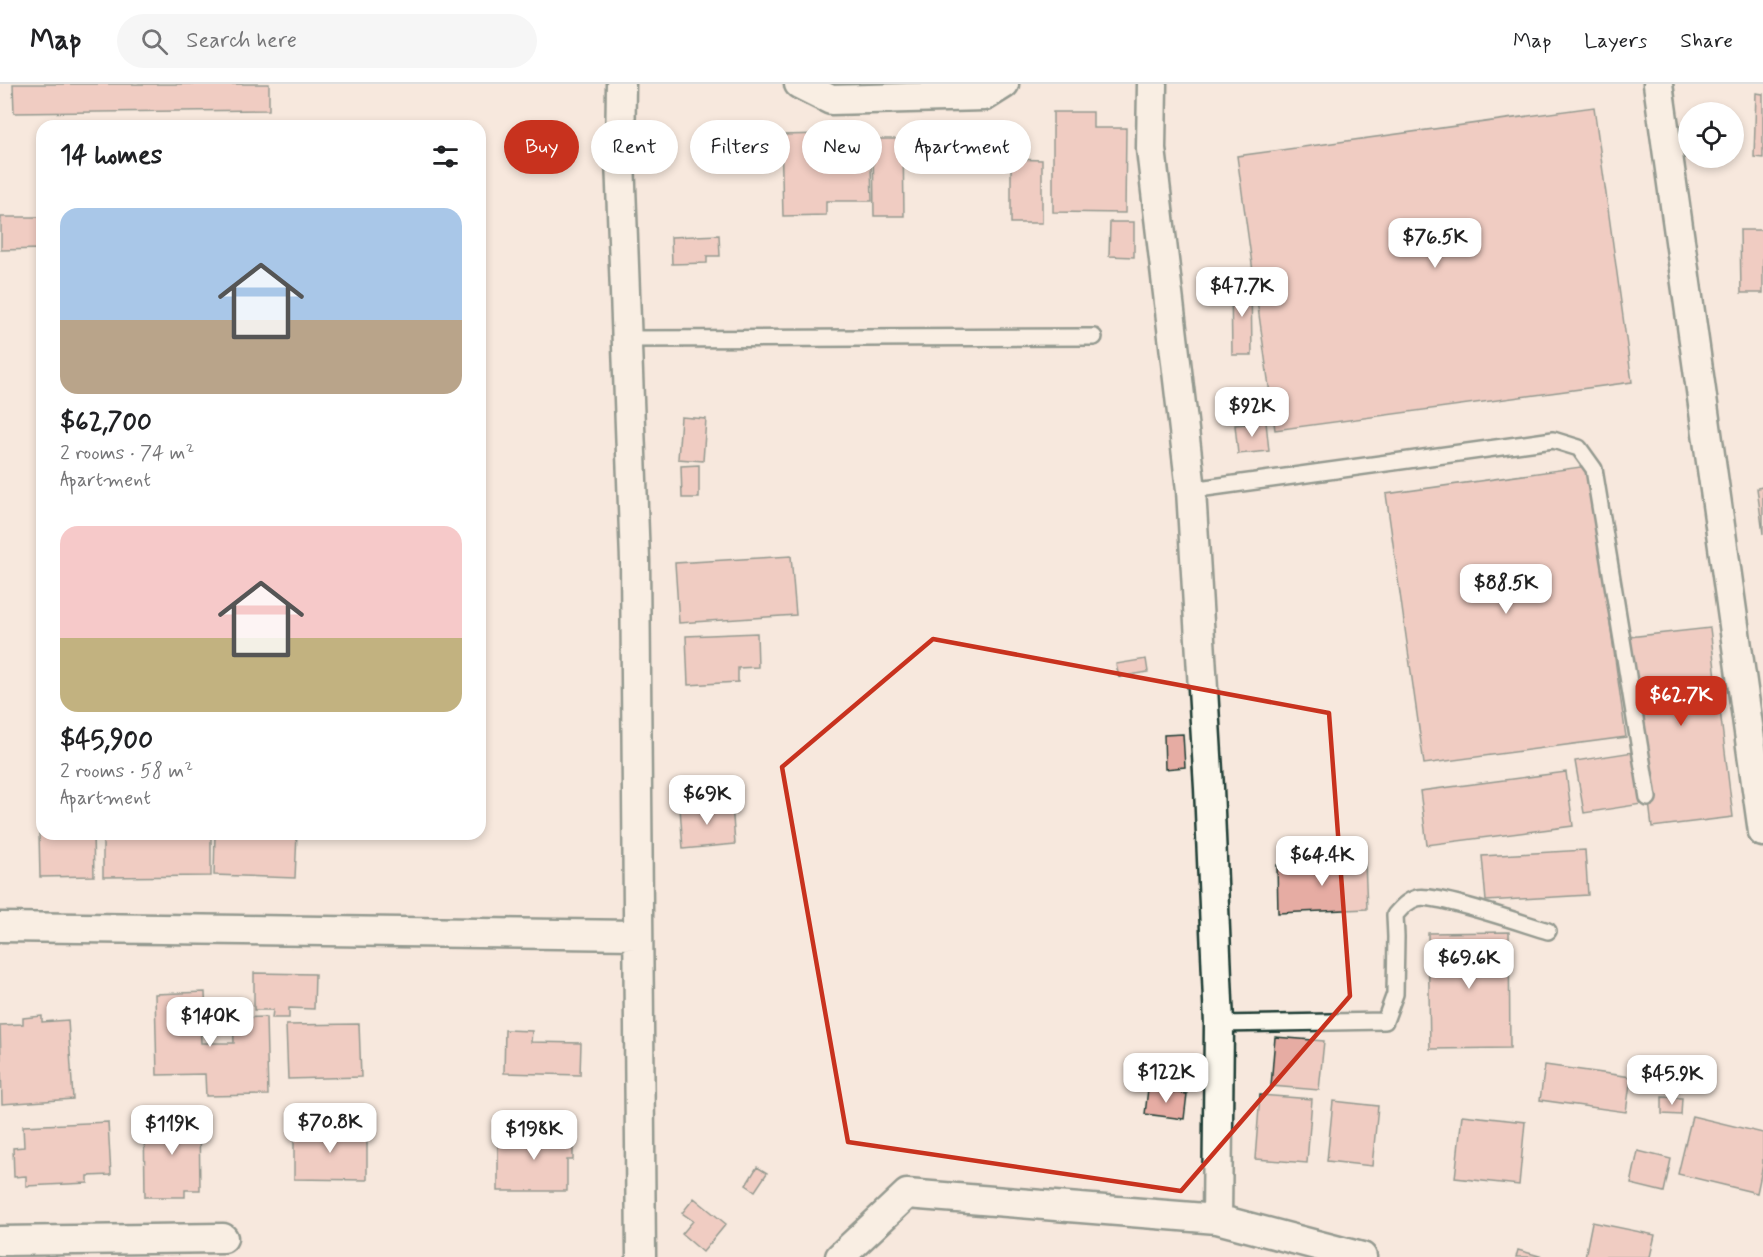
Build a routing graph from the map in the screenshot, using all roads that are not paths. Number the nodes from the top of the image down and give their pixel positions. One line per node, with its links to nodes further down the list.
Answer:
1 (621, 84): 7 (street)
2 (799, 84): 3 (street)
3 (1004, 84)
4 (1152, 84): 8 (street)
5 (1658, 84): 10 (street)
6 (1094, 337): 7 (lane)
7 (627, 339): 13 (street)
8 (1191, 490): 9 (lane); 14 (street)
9 (1648, 798)
10 (1763, 832)
11 (0, 927): 13 (street)
12 (1548, 931): 14 (lane)
13 (637, 935): 18 (street)
14 (1219, 1024): 15 (street)
15 (1217, 1219): 19 (street); 20 (street)
16 (223, 1238): 17 (street)
17 (0, 1241)
18 (641, 1257)
19 (840, 1257)
20 (1362, 1257)

